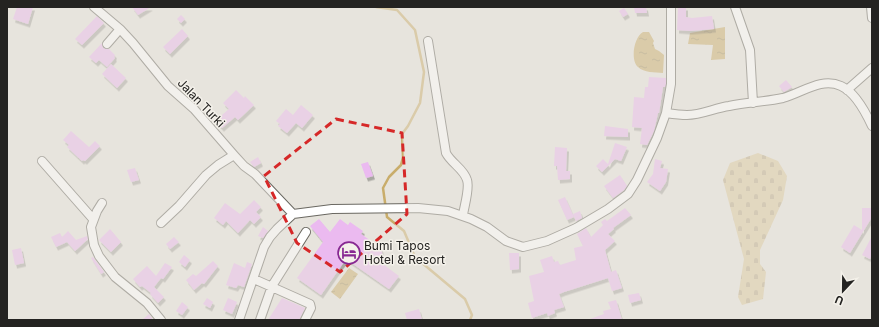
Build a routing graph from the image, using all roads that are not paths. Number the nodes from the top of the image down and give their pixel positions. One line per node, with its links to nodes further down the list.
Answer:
1 (94, 7): 6 (street, Jalan Turki)
2 (671, 7): 12 (street)
3 (735, 7): 11 (street)
4 (871, 7): 5 (street)
5 (872, 18)
6 (120, 29): 8 (street); 14 (street, Jalan Turki)
7 (428, 41): 18 (street)
8 (107, 44)
9 (872, 68): 10 (street)
10 (847, 90): 11 (street); 13 (street)
11 (753, 103): 12 (street)
12 (666, 113): 18 (street)
13 (872, 126)
14 (234, 155): 17 (street, Jalan Turki); 20 (street)
15 (42, 162): 19 (street)
16 (102, 203): 19 (street)
17 (293, 214): 18 (street); 22 (street)
18 (463, 215)
19 (94, 219): 24 (street)
20 (161, 223)
21 (306, 232): 23 (street)
22 (254, 279): 23 (street); 25 (street)
23 (272, 286): 26 (street); 27 (street)
24 (161, 320)
25 (239, 320)
26 (260, 320)
27 (305, 320)

